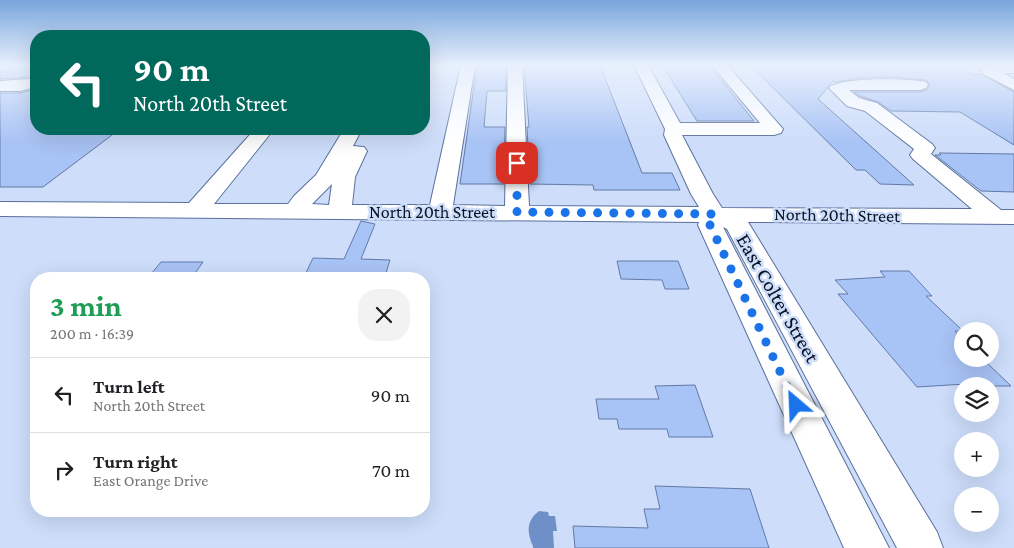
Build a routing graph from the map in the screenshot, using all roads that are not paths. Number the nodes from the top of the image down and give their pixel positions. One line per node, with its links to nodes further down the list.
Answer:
1 (463, 91): 14 (street)
2 (515, 91): 15 (street)
3 (654, 91): 6 (street)
4 (741, 91): 6 (street)
5 (840, 91): 17 (street)
6 (674, 129): 16 (street)
7 (260, 135): 11 (street)
8 (350, 135): 12 (street)
9 (365, 135): 13 (street)
10 (0, 209): 11 (street, North 20th Street)
11 (197, 210): 12 (street, North 20th Street)
12 (296, 210): 13 (street, North 20th Street)
13 (339, 211): 14 (street, North 20th Street)
14 (440, 212): 15 (street, North 20th Street)
15 (517, 212): 16 (street, North 20th Street)
16 (715, 214): 17 (street, North 20th Street); 18 (street, East Colter Street); 19 (street, East Colter Street)
17 (1005, 217)
18 (867, 548)
19 (921, 548)

